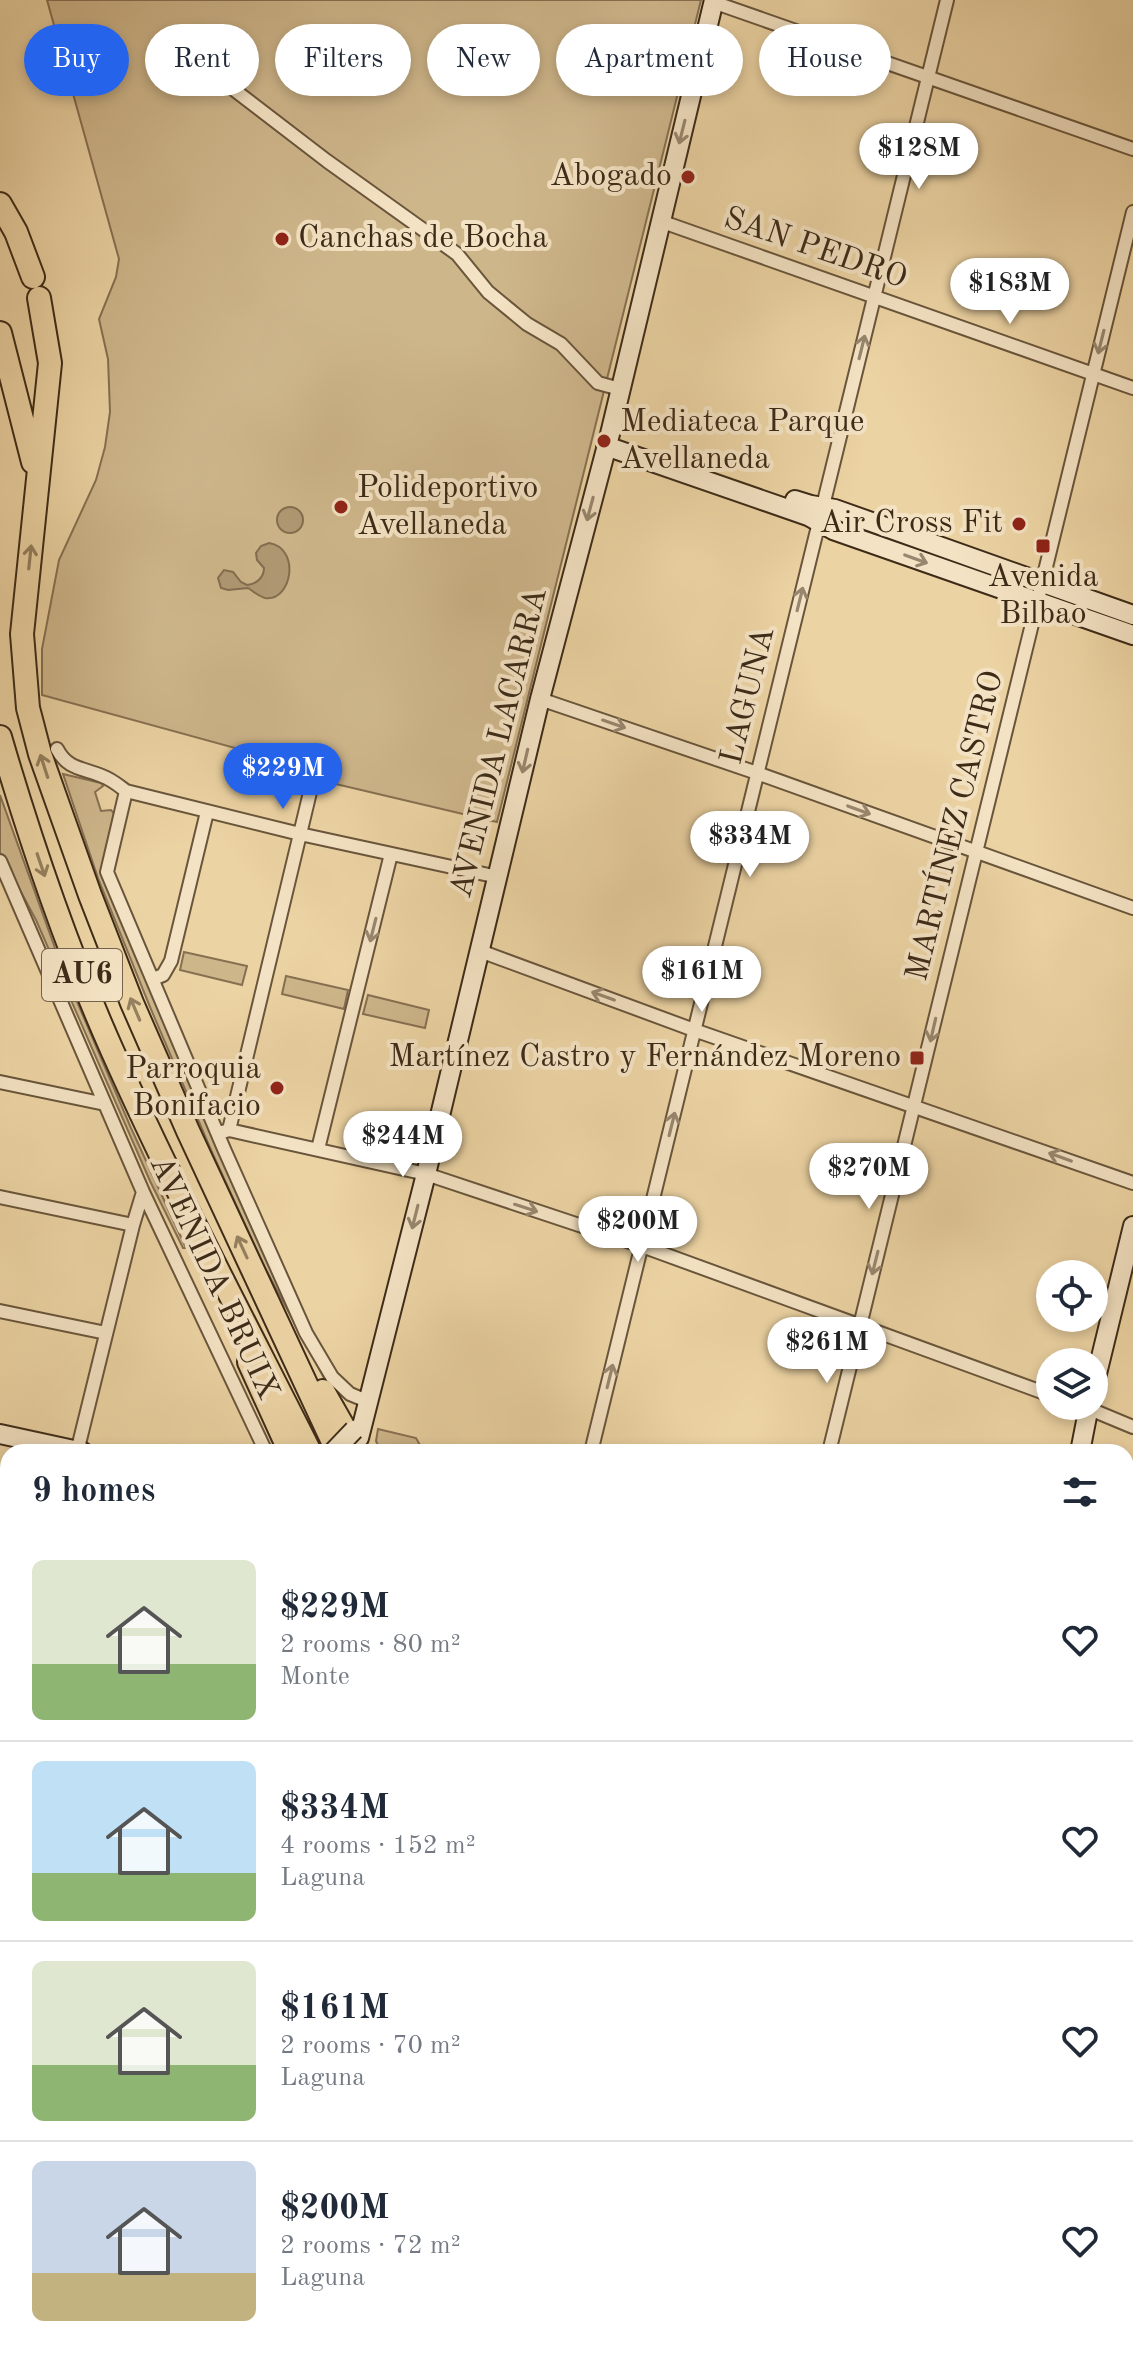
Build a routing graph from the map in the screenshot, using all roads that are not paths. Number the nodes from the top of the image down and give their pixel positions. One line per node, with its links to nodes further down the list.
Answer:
1 (947, 0): 3 (street, LAGUNA)
2 (714, 1): 3 (street); 8 (street, AVENIDA LACARRA, one-way to 8)
3 (928, 77): 5 (street); 9 (street, LAGUNA)
4 (242, 96): 13 (street)
5 (1133, 149)
6 (0, 204): 15 (highway, AU6)
7 (1133, 212): 11 (street, MARTÍNEZ CASTRO, one-way to 11)
8 (660, 221): 9 (street, SAN PEDRO); 13 (street, AVENIDA LACARRA)
9 (874, 297): 11 (street, SAN PEDRO); 16 (street, LAGUNA, one-way to 9)
10 (0, 333): 15 (highway, AU6)
11 (1093, 374): 12 (street, SAN PEDRO); 17 (street, MARTÍNEZ CASTRO)
12 (1133, 388)
13 (620, 389): 14 (street, AVENIDA LACARRA)
14 (608, 440): 16 (street); 21 (street, AVENIDA LACARRA, one-way to 21)
15 (37, 479): 58 (highway, AU6, one-way to 15)
16 (821, 515): 17 (street); 18 (street, one-way to 18); 24 (street, LAGUNA, one-way to 16)
17 (1042, 582): 18 (street, MARTÍNEZ CASTRO); 19 (street)
18 (1037, 602): 20 (street); 29 (street, MARTÍNEZ CASTRO)
19 (1133, 615)
20 (1133, 635)
21 (540, 699): 24 (street, one-way to 24); 32 (street, AVENIDA LACARRA, one-way to 32)
22 (0, 737): 46 (highway, AU6, one-way to 46)
23 (57, 749): 26 (street)
24 (757, 773): 29 (street, one-way to 29); 36 (street, LAGUNA)
25 (312, 784): 28 (street)
26 (126, 791): 27 (street); 35 (street)
27 (207, 812): 28 (street); 35 (street)
28 (300, 834): 30 (street); 40 (street)
29 (975, 852): 33 (street); 39 (street, MARTÍNEZ CASTRO, one-way to 39)
30 (391, 854): 32 (street); 41 (street, one-way to 41)
31 (0, 861): 38 (street, AVENIDA BRUIX)
32 (498, 877): 34 (street, AVENIDA LACARRA)
33 (1133, 908)
34 (480, 951): 36 (street, one-way to 34); 42 (street, AVENIDA LACARRA)
35 (153, 979): 40 (street)
36 (694, 1030): 39 (street); 49 (street, LAGUNA, one-way to 36)
37 (0, 1082): 38 (street)
38 (105, 1104): 44 (street, AVENIDA BRUIX)
39 (914, 1106): 43 (street, one-way to 39); 51 (street, MARTÍNEZ CASTRO, one-way to 51)
40 (224, 1132): 41 (street); 58 (street)
41 (318, 1149): 42 (street)
42 (426, 1174): 49 (street, one-way to 49); 58 (street, AVENIDA LACARRA, one-way to 58)
43 (1133, 1183)
44 (143, 1192): 47 (street); 62 (street, AVENIDA BRUIX)
45 (0, 1197): 47 (street)
46 (185, 1205): 63 (highway); 64 (highway, AU6)
47 (133, 1225): 52 (street)
48 (1133, 1226): 53 (street)
49 (642, 1246): 51 (street); 65 (street, LAGUNA, one-way to 49)
50 (0, 1311): 52 (street)
51 (860, 1326): 54 (street); 66 (street, MARTÍNEZ CASTRO)
52 (106, 1333): 61 (street)
53 (1103, 1348)
54 (1036, 1390)
55 (1108, 1416): 57 (street)
56 (1085, 1420): 67 (street)
57 (1133, 1427)
58 (351, 1432)
59 (0, 1434): 60 (street)
60 (44, 1444)
61 (81, 1444)
62 (262, 1444)
63 (286, 1444)
64 (306, 1444)
65 (593, 1444)
66 (831, 1444)
67 (1081, 1444)

